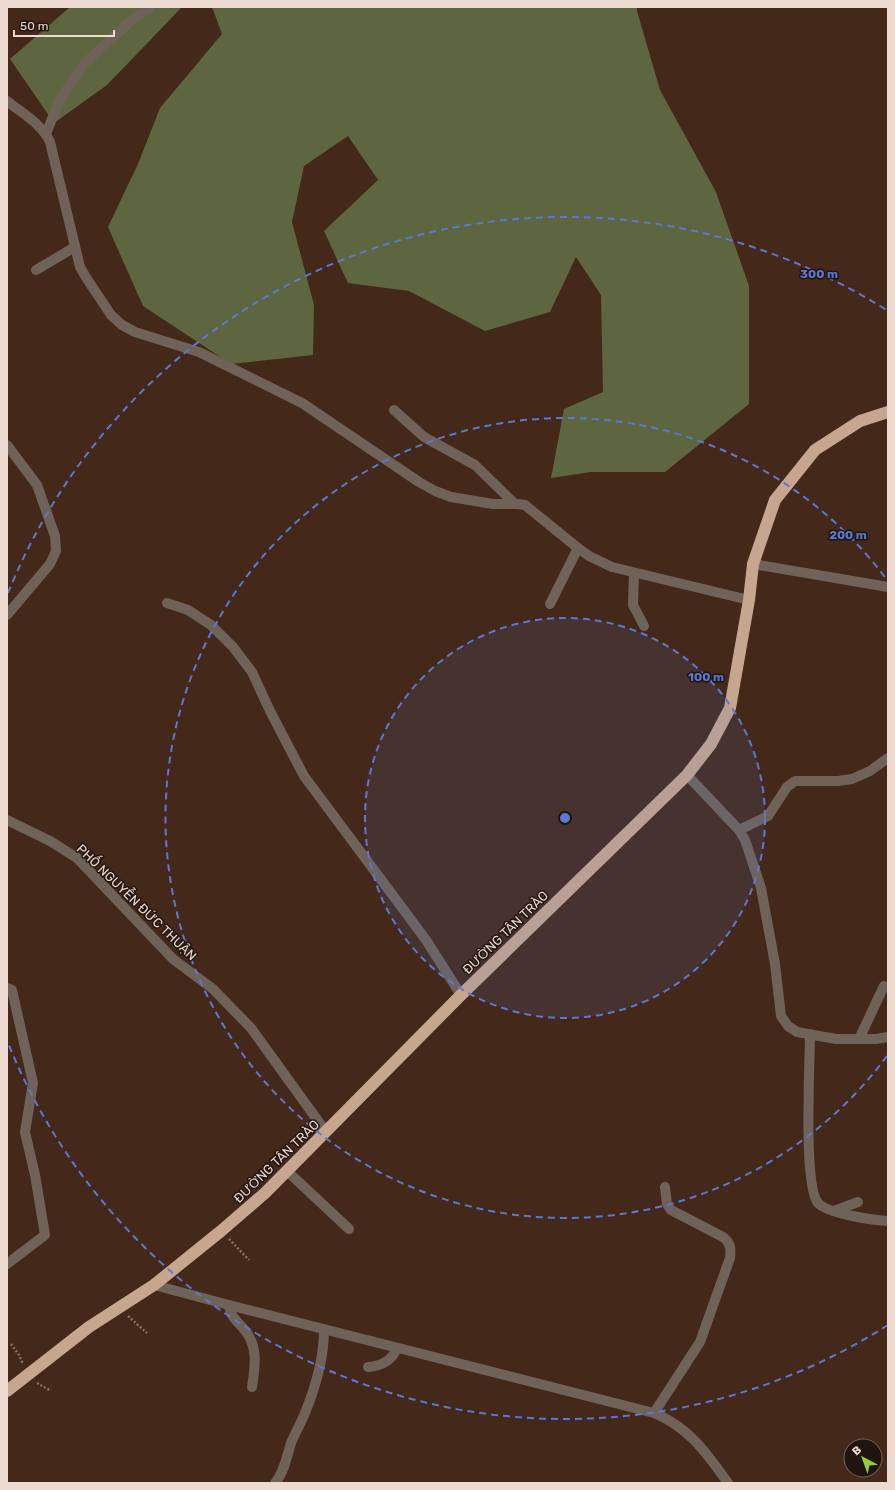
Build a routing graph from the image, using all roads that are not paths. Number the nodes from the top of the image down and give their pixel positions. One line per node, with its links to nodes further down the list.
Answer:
1 (150, 7): 3 (street)
2 (7, 101): 3 (street)
3 (46, 134): 4 (street)
4 (75, 247): 5 (street); 9 (street)
5 (36, 270)
6 (394, 410): 9 (street)
7 (888, 412): 11 (highway, ĐƯỜNG TÂN TRÀO)
8 (7, 445): 17 (street)
9 (515, 504): 10 (street)
10 (578, 548): 12 (street); 16 (street)
11 (753, 564): 13 (street); 14 (highway, ĐƯỜNG TÂN TRÀO)
12 (634, 573): 14 (street); 18 (street)
13 (888, 587)
14 (749, 600): 20 (highway, ĐƯỜNG TÂN TRÀO)
15 (167, 603): 25 (street)
16 (550, 604)
17 (7, 615)
18 (644, 626)
19 (888, 758): 22 (street)
20 (687, 775): 22 (street); 25 (highway, ĐƯỜNG TÂN TRÀO)
21 (7, 820): 29 (street, PHỐ NGUYỄN ĐỨC THUẬN)
22 (739, 830): 26 (street)
23 (884, 986): 28 (street)
24 (7, 988): 36 (street)
25 (461, 995): 29 (highway, ĐƯỜNG TÂN TRÀO)
26 (810, 1034): 28 (street); 33 (street)
27 (888, 1037): 28 (street)
28 (859, 1039)
29 (326, 1132): 30 (highway, ĐƯỜNG TÂN TRÀO)
30 (287, 1171): 35 (street); 37 (highway, ĐƯỜNG TÂN TRÀO)
31 (665, 1187): 44 (street)
32 (858, 1202): 33 (street)
33 (834, 1211): 34 (street)
34 (888, 1221)
35 (349, 1230)
36 (7, 1264)
37 (154, 1285): 38 (street); 43 (highway, ĐƯỜNG TÂN TRÀO)
38 (229, 1305): 39 (street); 42 (street)
39 (324, 1330): 40 (street); 45 (street)
40 (397, 1348): 41 (street); 44 (street)
41 (368, 1366)
42 (252, 1387)
43 (7, 1391)
44 (654, 1413): 46 (street)
45 (275, 1483)
46 (728, 1483)

